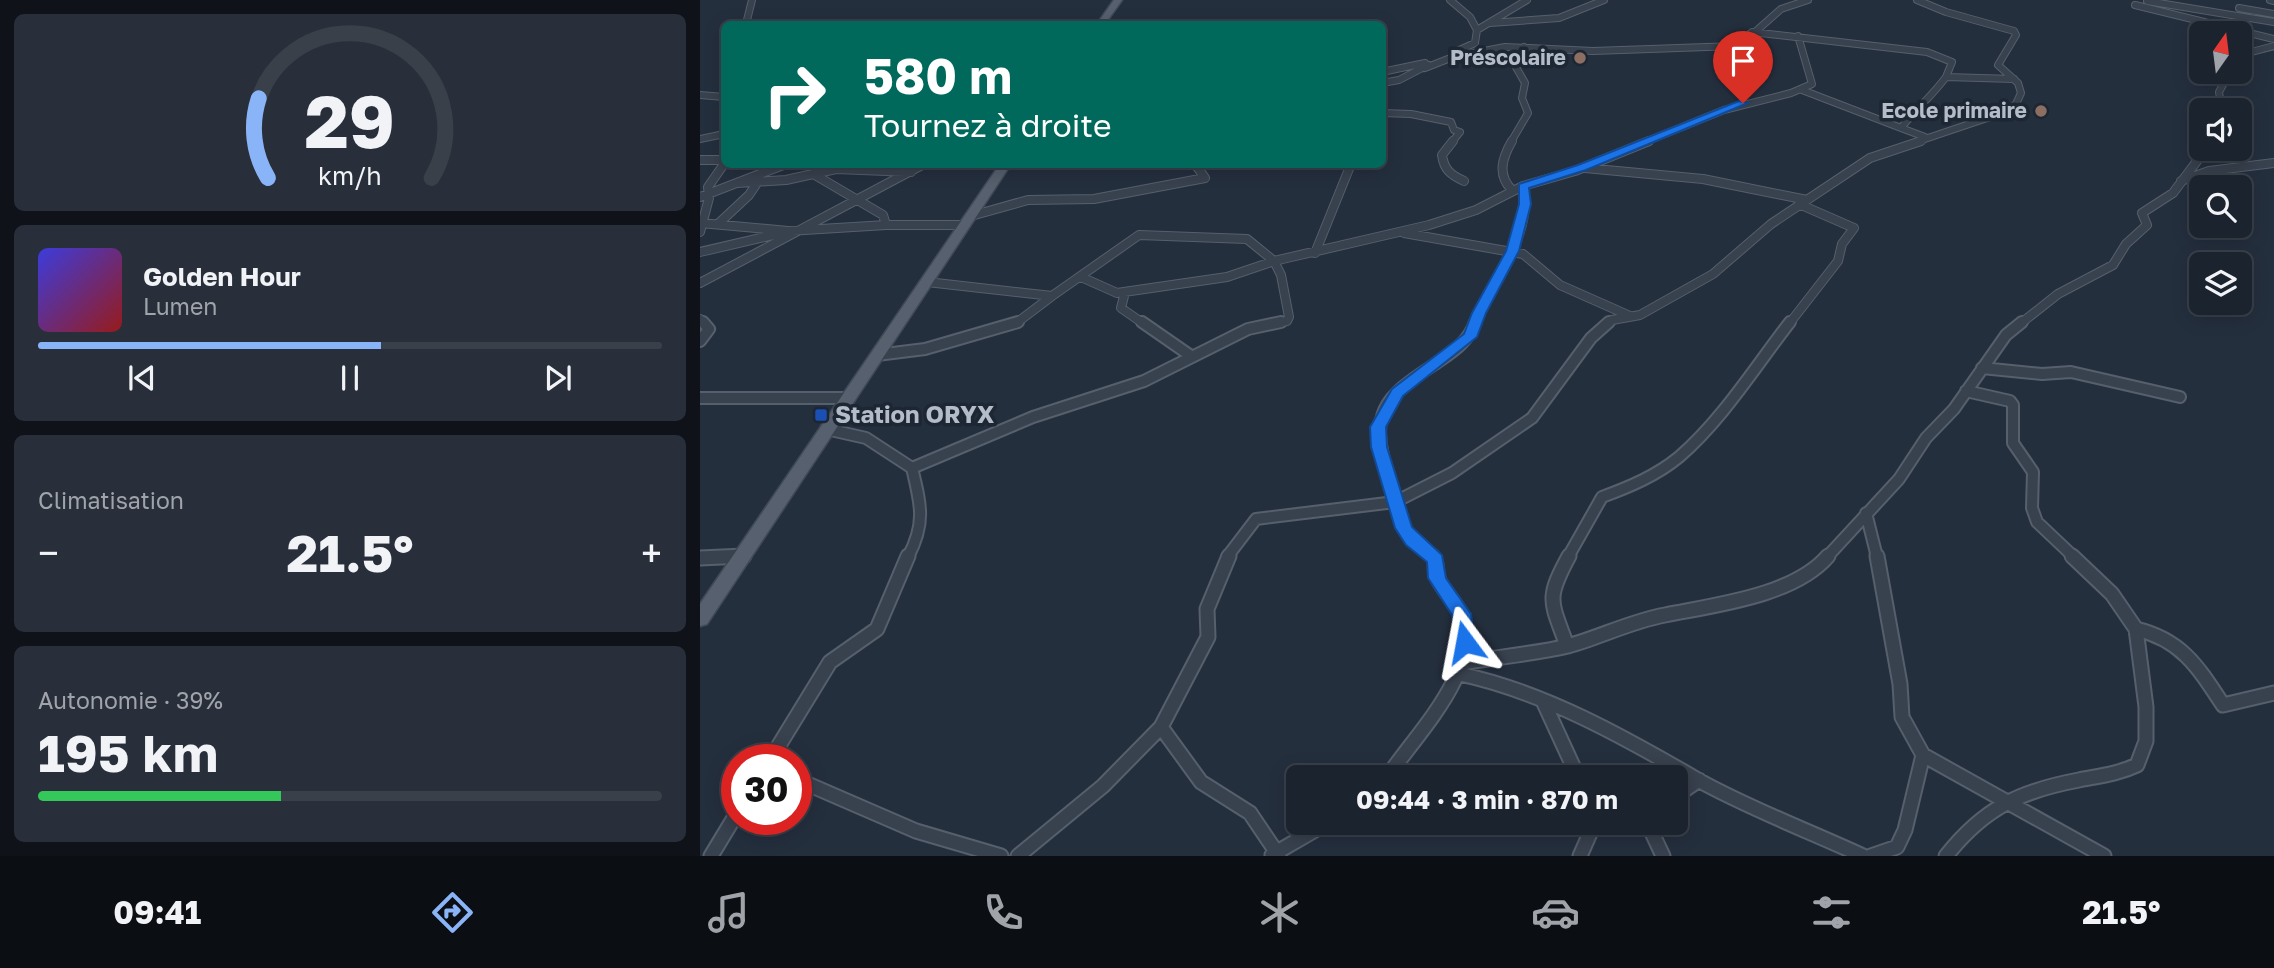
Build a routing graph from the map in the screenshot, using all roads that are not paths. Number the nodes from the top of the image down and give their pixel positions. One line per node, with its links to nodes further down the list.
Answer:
1 (752, 0): 13 (street)
2 (1118, 0): 14 (main road)
3 (1450, 0): 17 (street)
4 (1527, 0): 16 (street)
5 (1604, 0): 16 (street)
6 (1808, 0): 18 (street)
7 (1917, 0): 28 (street)
8 (2245, 0): 10 (street)
9 (2138, 2): 12 (street); 20 (street)
10 (2239, 8): 11 (street); 12 (street)
11 (2274, 14)
12 (2234, 16): 15 (street)
13 (747, 21)
14 (1103, 21)
15 (2274, 22)
16 (1484, 24): 17 (street)
17 (1477, 30): 24 (street)
18 (1755, 32): 19 (street); 22 (street)
19 (1798, 36): 27 (street); 30 (street)
20 (2274, 39)
21 (2274, 46): 23 (street)
22 (1524, 47): 25 (street); 61 (street)
23 (2252, 52)
24 (1434, 61): 25 (street); 26 (street)
25 (1424, 68): 29 (street)
26 (1386, 71)
27 (1946, 77): 28 (street); 34 (street)
28 (2014, 79): 37 (street)
29 (1386, 82)
30 (1802, 90): 34 (street); 45 (street)
31 (700, 95): 32 (street)
32 (721, 97)
33 (1386, 113): 56 (street)
34 (1901, 128): 37 (street)
35 (721, 135): 36 (street)
36 (715, 137): 38 (street); 39 (street)
37 (1925, 137): 64 (street)
38 (700, 139)
39 (700, 148)
40 (700, 160): 42 (street)
41 (2197, 161): 57 (street)
42 (721, 162)
43 (2274, 163): 57 (street)
44 (721, 166): 60 (street)
45 (1582, 167): 59 (street); 64 (street)
46 (776, 168): 58 (street)
47 (832, 168): 52 (street)
48 (918, 168): 53 (street)
49 (1003, 168): 65 (main road)
50 (1198, 168): 65 (street)
51 (1349, 168): 74 (street)
52 (836, 169): 53 (street); 54 (street)
53 (912, 172): 63 (street)
54 (815, 176): 55 (street); 63 (street)
55 (759, 180): 58 (street); 66 (street)
56 (1464, 181)
57 (2181, 181): 86 (street)
58 (737, 183): 60 (street)
59 (1523, 186): 61 (street); 72 (street)
60 (706, 189): 62 (street); 68 (street)
61 (1512, 190): 71 (street)
62 (700, 197)
63 (856, 202): 67 (street); 69 (street)
64 (1803, 202): 81 (street); 99 (street)
65 (968, 221): 67 (street); 77 (main road)
66 (718, 224): 68 (street); 70 (street)
67 (886, 225): 69 (street)
68 (701, 226)
69 (800, 230): 70 (street); 78 (street)
70 (789, 231): 73 (street)
71 (1401, 233): 72 (street); 74 (street)
72 (1513, 251): 81 (street); 93 (street)
73 (700, 252)
74 (1315, 253): 75 (street)
75 (1274, 261): 76 (street); 79 (street); 85 (street)
76 (1081, 276): 79 (street); 80 (street)
77 (927, 282): 80 (street); 84 (main road)
78 (700, 283)
79 (1125, 292): 85 (street)
80 (1052, 296): 84 (street)
81 (1630, 316): 93 (street)
82 (700, 319): 83 (street)
83 (700, 341)
84 (877, 355): 90 (main road)
85 (1191, 356): 92 (street)
86 (1982, 368): 87 (street); 88 (street)
87 (1966, 391): 94 (street); 98 (street)
88 (2180, 397)
89 (700, 398): 90 (street)
90 (848, 398): 91 (main road)
91 (826, 429): 92 (street); 95 (main road)
92 (912, 468): 104 (street)
93 (1395, 502): 100 (street); 103 (street)
94 (1866, 513): 99 (street); 105 (street)
95 (744, 556): 96 (street); 97 (main road)
96 (700, 558)
97 (700, 619)
98 (2136, 629): 101 (street); 111 (street)
99 (1567, 646): 100 (street)
100 (1461, 669): 102 (street); 106 (street)
101 (2274, 692)
102 (1544, 703): 107 (street); 108 (street)
103 (1161, 727): 116 (street); 119 (street)
104 (780, 744)
105 (1923, 755): 111 (street); 123 (street)
106 (1393, 765)
107 (1572, 765)
108 (1699, 780): 110 (street); 122 (street)
109 (812, 786): 118 (street)
110 (1688, 788)
111 (2008, 801): 124 (street); 125 (street)
112 (724, 835): 117 (street)
113 (1307, 835): 116 (street)
114 (1589, 835): 120 (street)
115 (1653, 835): 121 (street)
116 (1274, 855)
117 (711, 856)
118 (1001, 856)
119 (1018, 856)
120 (1580, 856)
121 (1663, 856)
122 (1863, 856)
123 (1871, 856)
124 (1945, 856)
125 (2104, 856)

